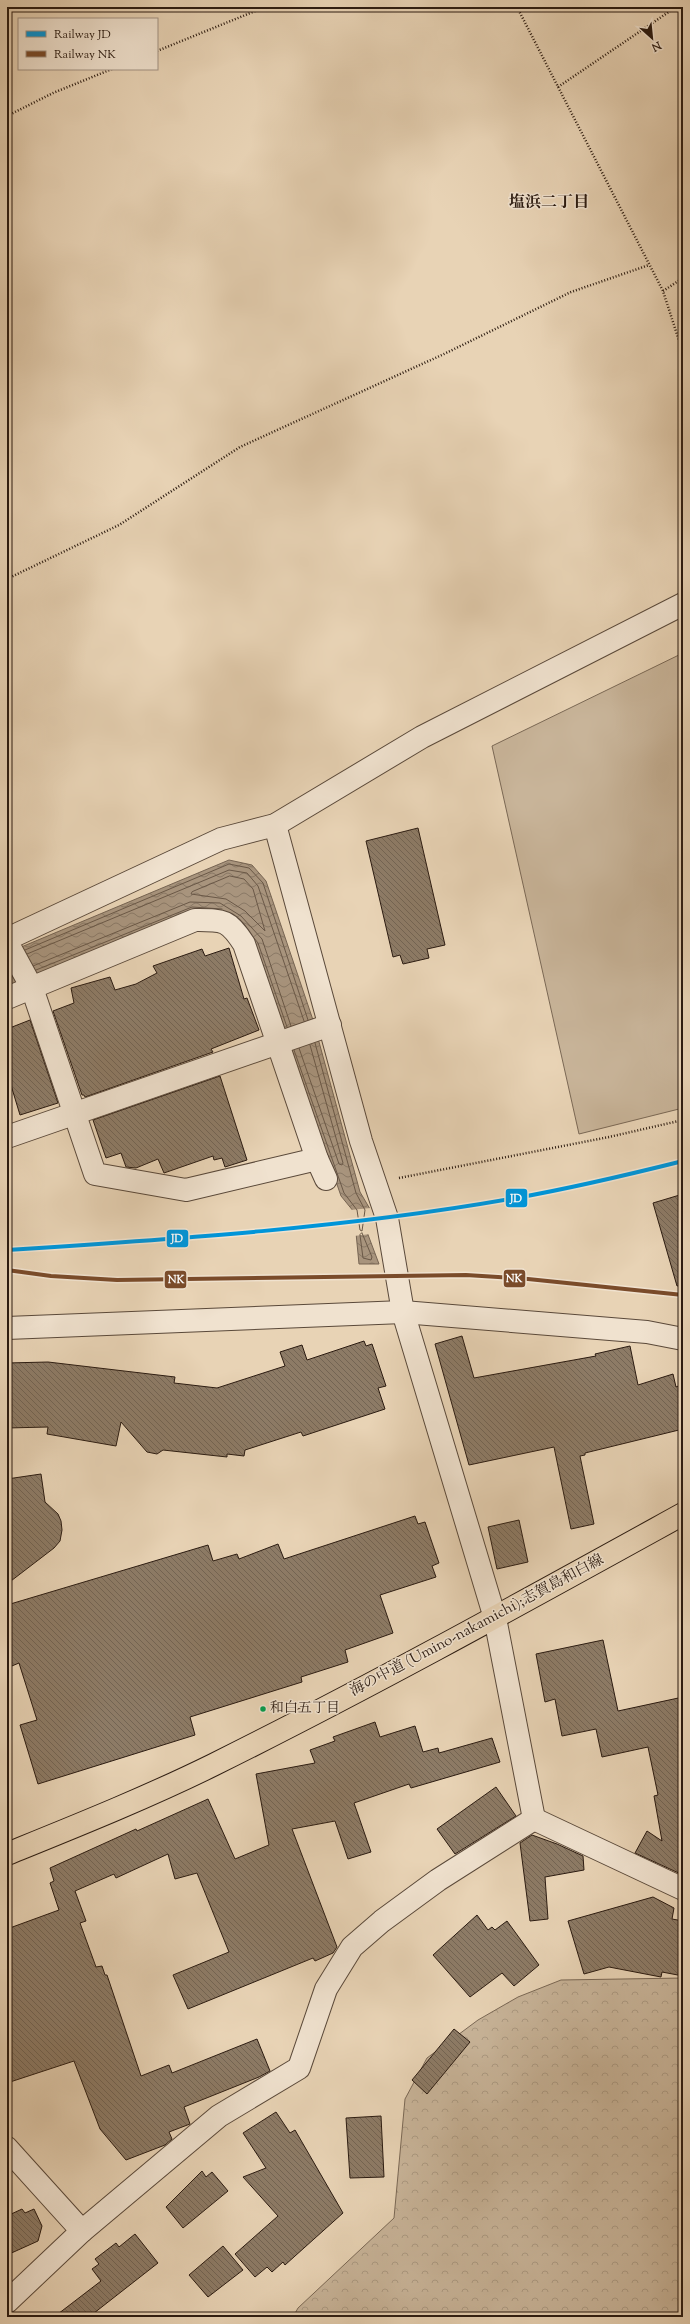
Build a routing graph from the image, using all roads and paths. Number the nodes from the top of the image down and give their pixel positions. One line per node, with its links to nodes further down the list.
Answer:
1 (265, 7): 4 (path)
2 (517, 7): 6 (path)
3 (676, 7): 6 (path)
4 (158, 51)
5 (110, 70): 7 (path)
6 (558, 88): 8 (path)
7 (7, 116)
8 (649, 265): 10 (path); 12 (path)
9 (683, 278): 10 (path)
10 (663, 291): 11 (path)
11 (683, 353)
12 (7, 579)
13 (683, 604): 14 (street)
14 (275, 826): 15 (street); 18 (street)
15 (7, 941): 16 (street)
16 (32, 988): 17 (street); 19 (street); 20 (street)
17 (7, 998)
18 (330, 1025): 19 (street); 25 (street)
19 (279, 1042): 20 (street); 23 (street)
20 (75, 1114): 22 (street); 23 (street)
21 (683, 1120): 25 (path)
22 (7, 1137)
23 (317, 1159): 24 (street)
24 (326, 1179)
25 (375, 1183): 26 (street)
26 (403, 1312): 27 (street); 28 (street); 30 (street)
27 (7, 1328)
28 (683, 1339)
29 (683, 1514): 30 (main road, 海の中道 (Umino-nakamichi);志賀島和白線)
30 (494, 1618): 31 (street); 32 (main road, 海の中道 (Umino-nakamichi);志賀島和白線)
31 (534, 1819): 33 (street); 35 (street)
32 (7, 1854)
33 (683, 1889)
34 (7, 2148): 35 (street)
35 (82, 2231): 36 (street)
36 (7, 2302)

